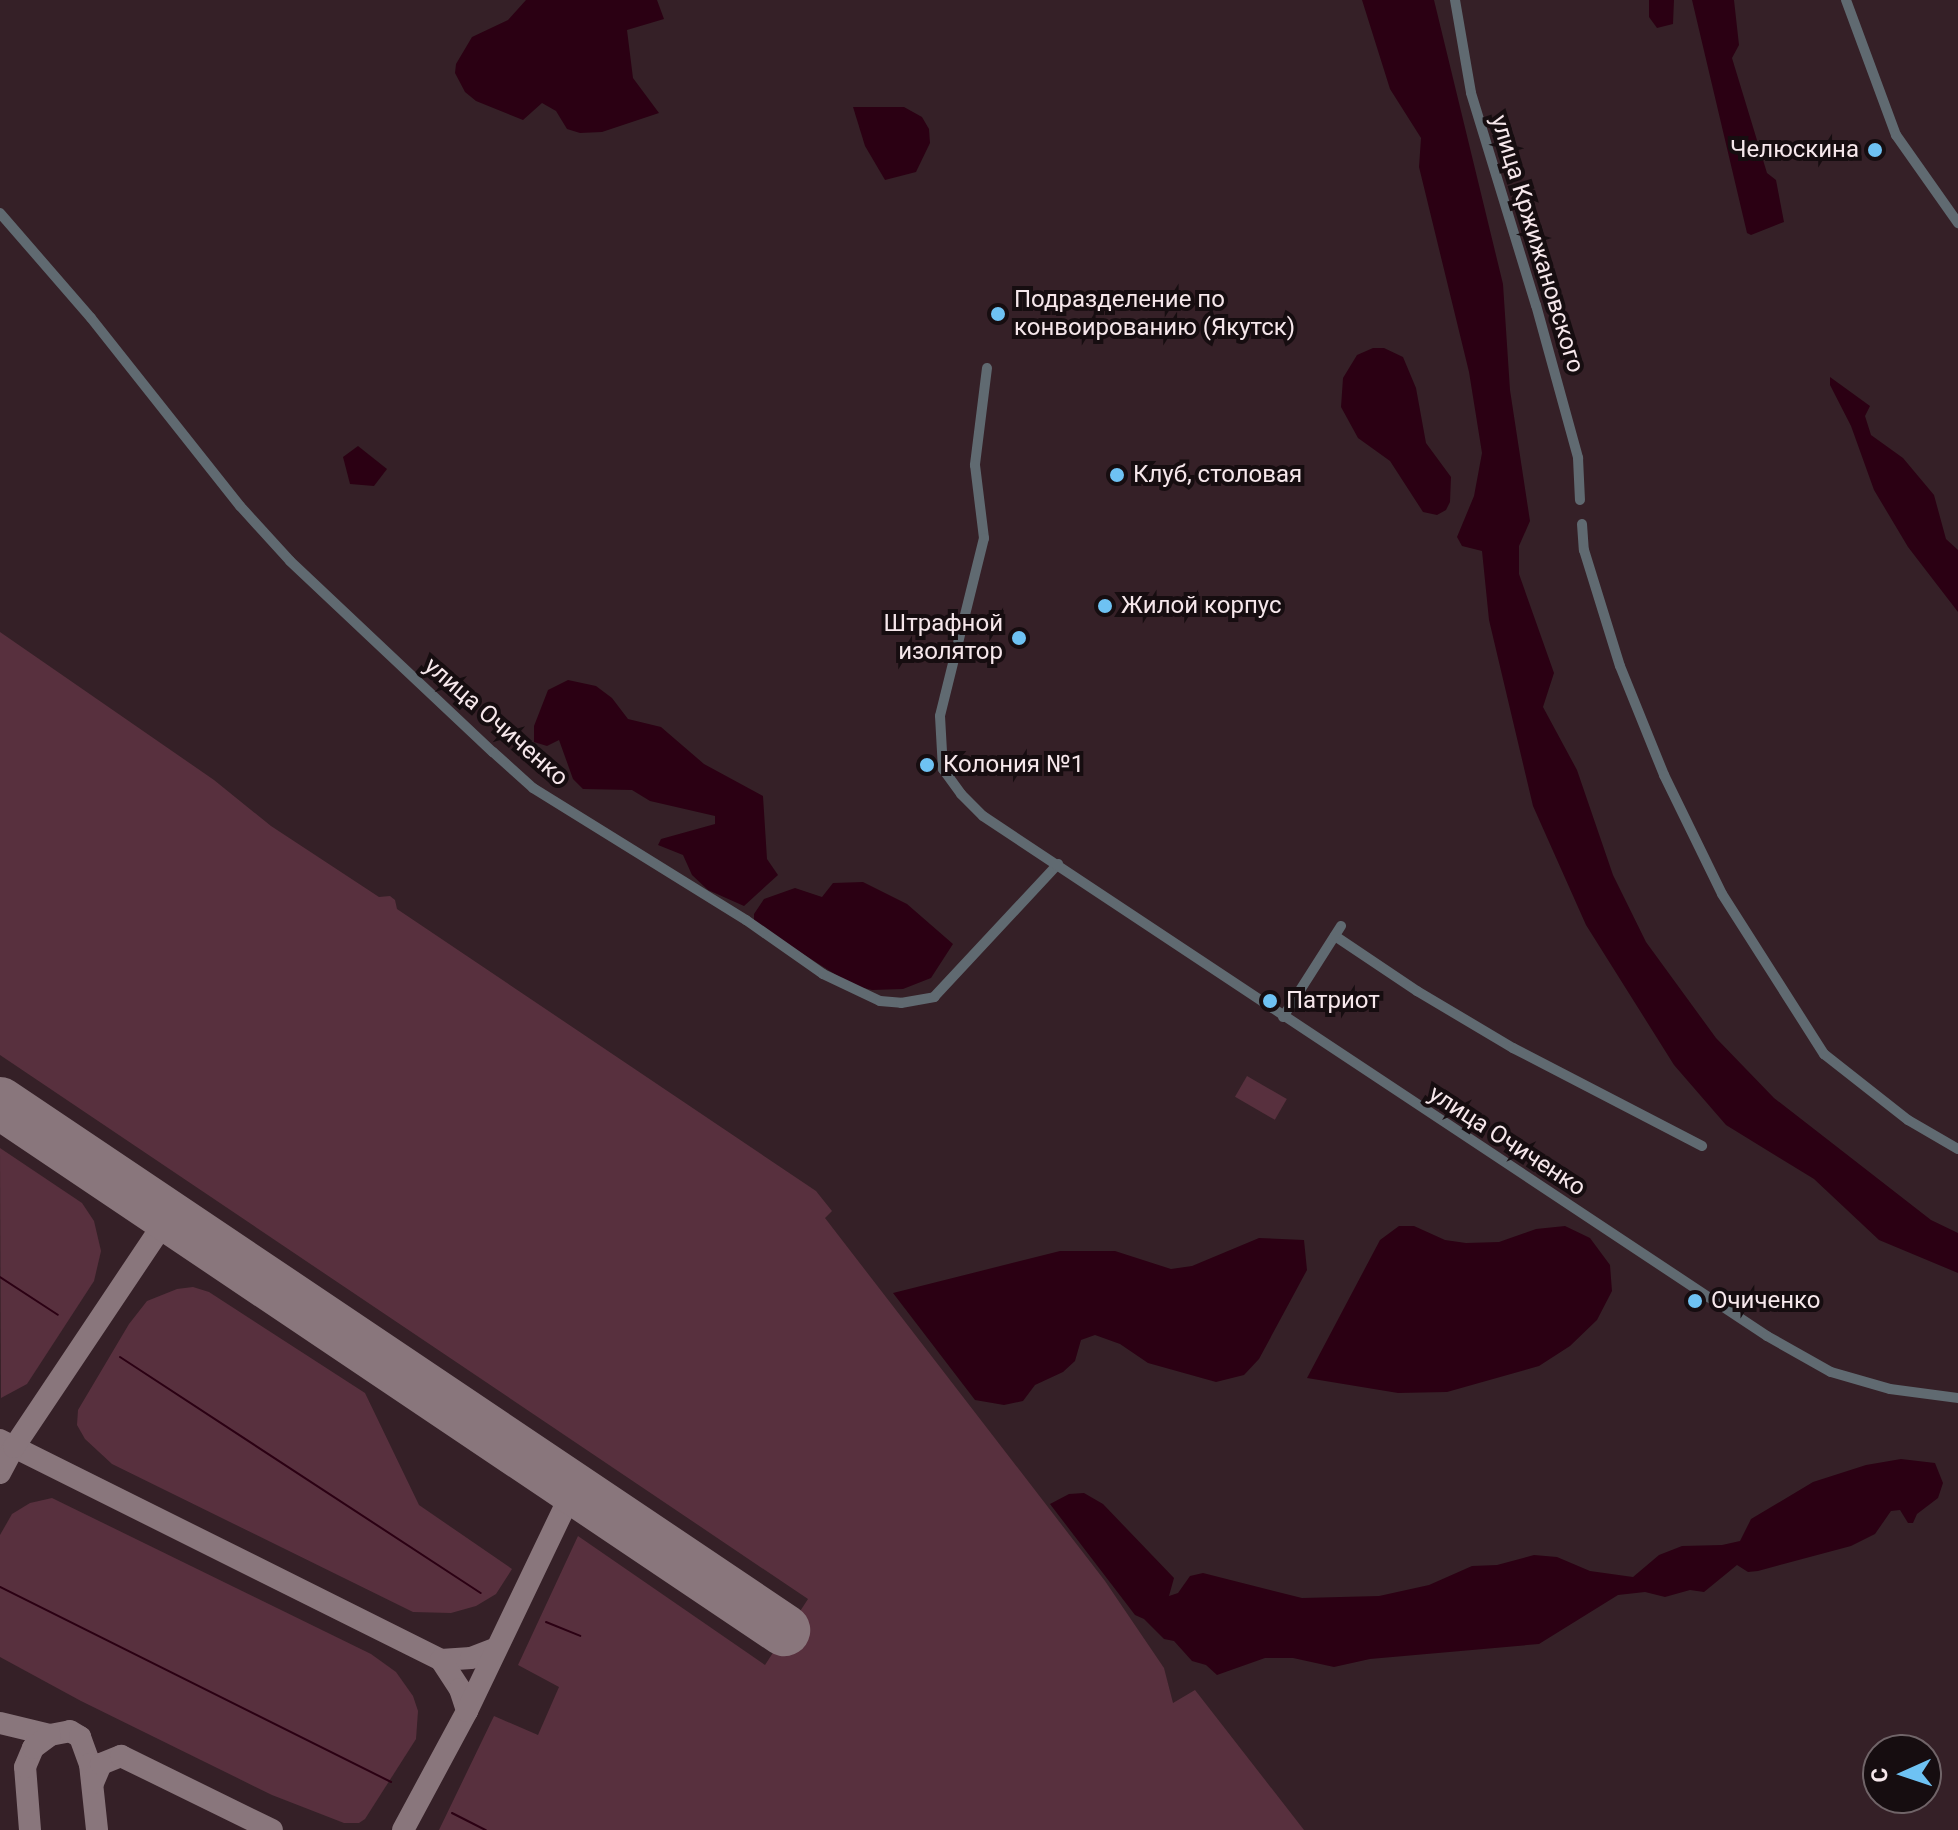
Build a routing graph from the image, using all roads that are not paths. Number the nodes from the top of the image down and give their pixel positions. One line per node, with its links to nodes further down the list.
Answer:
1 (1455, 0): 6 (street, улица Кржижановского)
2 (1846, 0): 4 (street)
3 (0, 213): 8 (street, улица Очиченко)
4 (1958, 223)
5 (987, 368): 8 (street, улица Очиченко)
6 (1580, 500)
7 (1582, 524): 11 (street)
8 (1058, 864): 9 (street, улица Очиченко)
9 (1278, 1013): 10 (street); 12 (street, улица Очиченко)
10 (1702, 1146)
11 (1958, 1149)
12 (1958, 1398)

